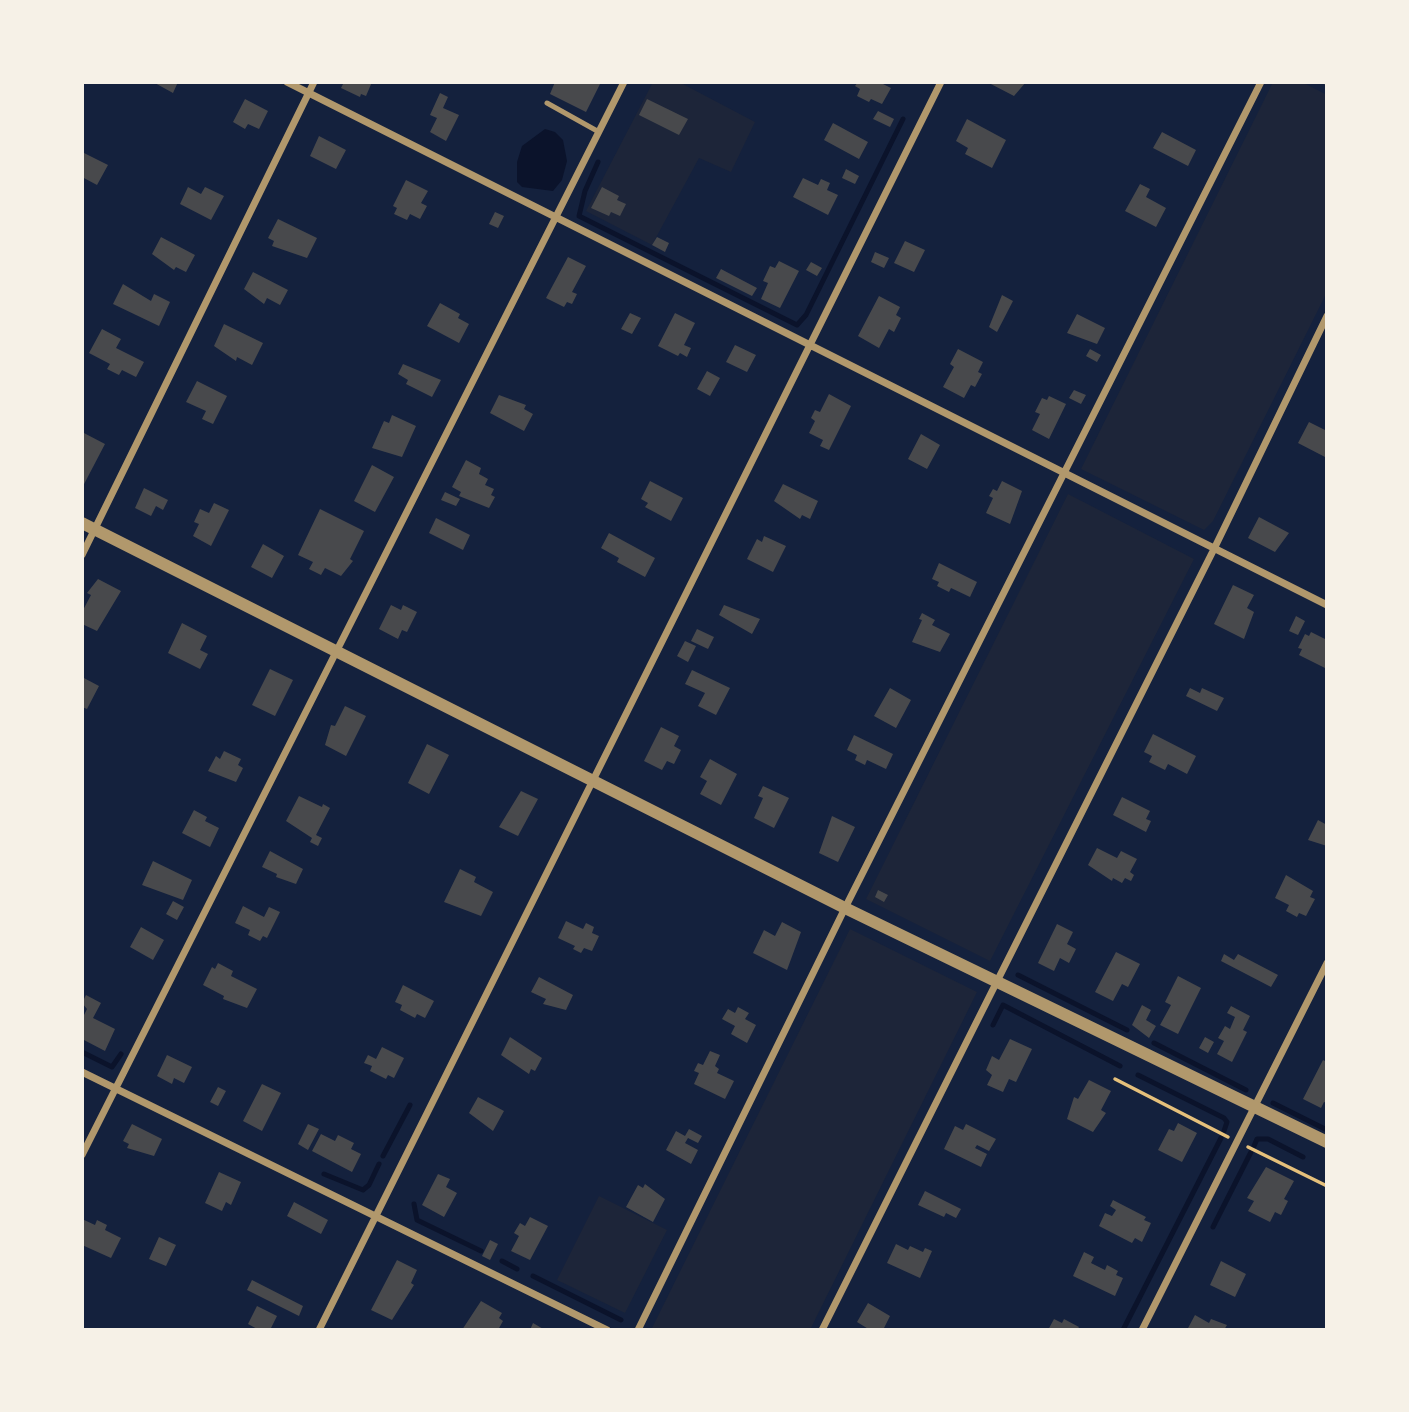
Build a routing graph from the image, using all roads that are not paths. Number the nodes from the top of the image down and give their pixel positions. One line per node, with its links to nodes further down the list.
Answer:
1 (287, 82): 6 (street)
2 (314, 82): 6 (street)
3 (624, 82): 8 (street)
4 (941, 82): 11 (street)
5 (1262, 82): 12 (street)
6 (309, 93): 9 (street); 14 (street)
7 (547, 103): 8 (lane)
8 (599, 132): 9 (street)
9 (555, 219): 11 (street); 18 (street)
10 (1327, 316): 15 (street)
11 (808, 346): 12 (street); 19 (street)
12 (1064, 474): 15 (street); 20 (street)
13 (82, 523): 14 (street)
14 (95, 530): 16 (street); 18 (street)
15 (1214, 549): 17 (street); 22 (street)
16 (82, 555)
17 (1327, 605)
18 (338, 652): 19 (street); 24 (street)
19 (592, 782): 20 (street); 28 (street)
20 (845, 908): 22 (street); 31 (street)
21 (1327, 963): 25 (street)
22 (996, 979): 25 (street); 32 (street)
23 (82, 1072): 24 (street)
24 (115, 1088): 27 (street); 28 (street)
25 (1254, 1107): 26 (street); 33 (street)
26 (1327, 1142)
27 (82, 1155)
28 (377, 1215): 29 (street); 30 (street)
29 (318, 1330)
30 (607, 1330)
31 (638, 1330)
32 (822, 1330)
33 (1142, 1330)

